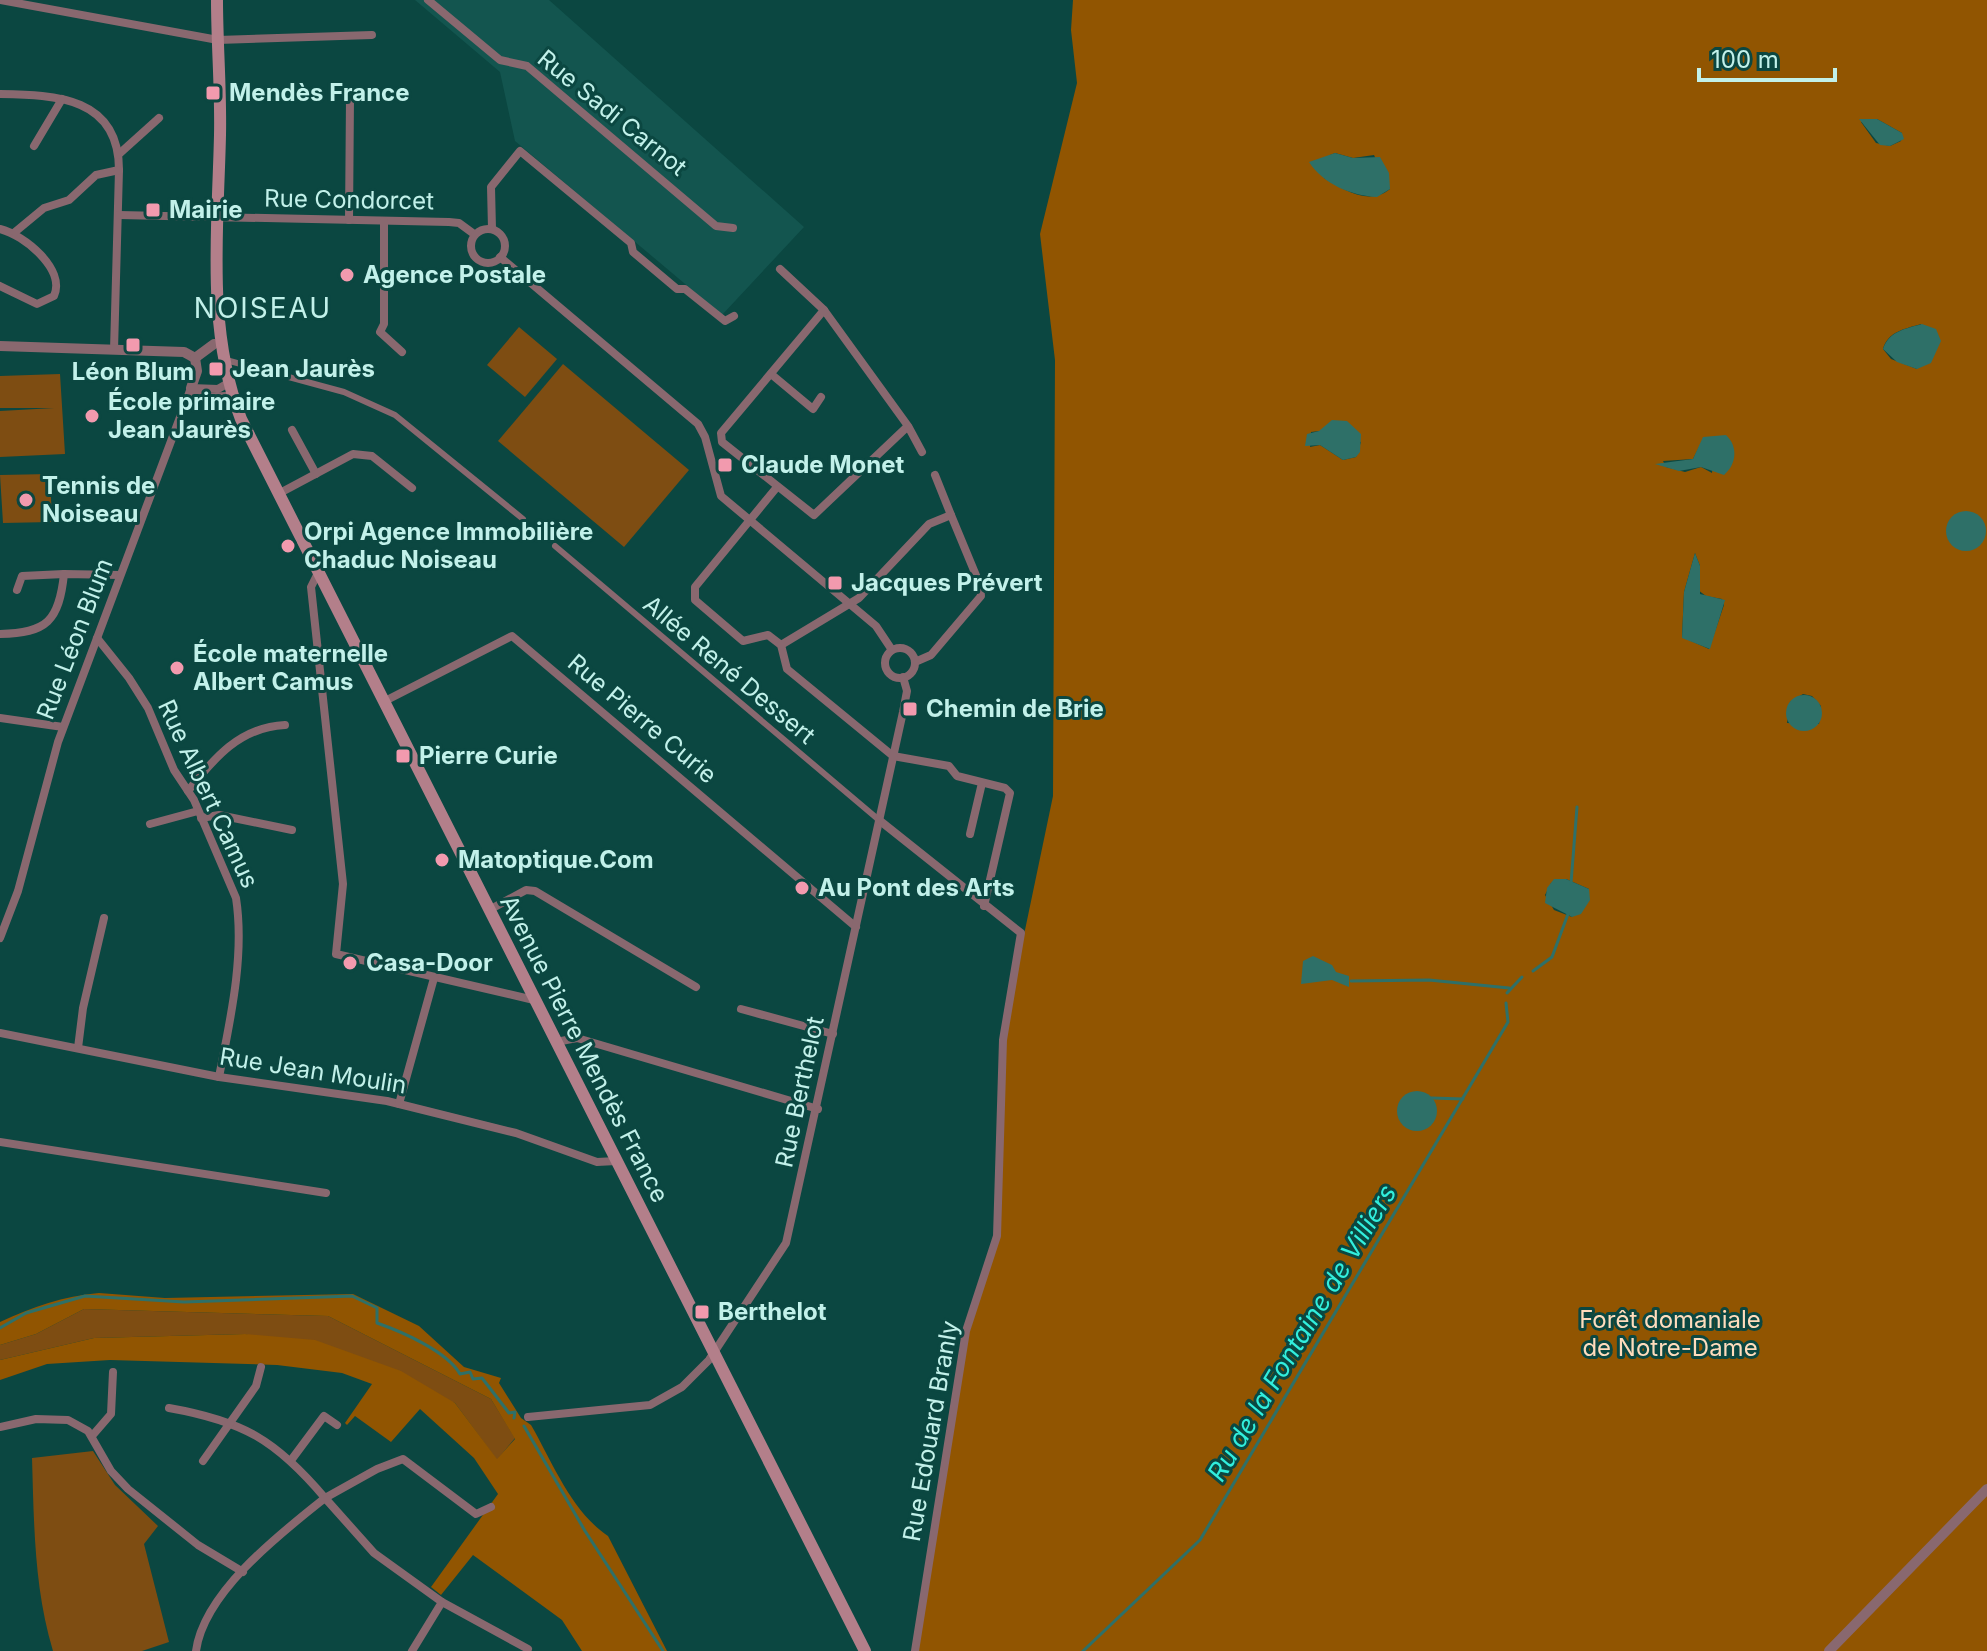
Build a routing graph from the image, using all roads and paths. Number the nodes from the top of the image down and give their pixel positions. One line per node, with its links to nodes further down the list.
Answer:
1 (0, 0): 5 (street)
2 (217, 0): 5 (main road, Avenue Pierre Mendès France)
3 (428, 0): 17 (street, Rue Sadi Carnot)
4 (372, 35): 5 (street)
5 (218, 40): 14 (main road, Avenue Pierre Mendès France)
6 (0, 94): 8 (street)
7 (350, 98): 15 (street)
8 (62, 99): 10 (street); 11 (street)
9 (159, 118): 11 (street)
10 (34, 146)
11 (119, 154): 12 (street)
12 (119, 170): 13 (street); 20 (street)
13 (119, 215): 14 (street, Rue Condorcet); 30 (street)
14 (219, 217): 15 (street, Rue Condorcet); 24 (main road, Avenue Pierre Mendès France)
15 (349, 220): 16 (street, Rue Condorcet)
16 (384, 221): 21 (street, Rue Condorcet); 31 (street)
17 (733, 228)
18 (0, 229): 20 (street)
19 (492, 229): 21 (street); 22 (street); 27 (street)
20 (15, 232): 25 (street)
21 (474, 234): 22 (street)
22 (500, 257): 48 (street)
23 (780, 269): 26 (street)
24 (216, 283): 28 (main road, Avenue Pierre Mendès France); 33 (main road, Avenue Pierre Mendès France)
25 (0, 286)
26 (824, 310): 34 (street); 38 (street)
27 (734, 316)
28 (214, 344): 32 (street); 36 (main road, Avenue Pierre Mendès France)
29 (0, 346): 30 (street)
30 (114, 350): 32 (street)
31 (402, 352)
32 (195, 358): 35 (street, Rue Léon Blum)
33 (226, 360): 36 (main road, Avenue Pierre Mendès France); 47 (street)
34 (771, 374): 37 (street); 43 (street)
35 (191, 388): 36 (street); 52 (street, Rue Léon Blum)
36 (228, 389): 45 (main road, Avenue Pierre Mendès France)
37 (821, 397)
38 (908, 426): 40 (street); 43 (street)
39 (292, 430): 41 (street)
40 (922, 452)
41 (316, 474): 44 (street); 45 (street)
42 (935, 475): 46 (street)
43 (777, 487): 48 (street)
44 (412, 488)
45 (278, 494): 50 (main road, Avenue Pierre Mendès France)
46 (951, 515): 54 (street); 59 (street)
47 (523, 519)
48 (751, 521): 54 (street); 57 (street)
49 (555, 546): 69 (street, Allée René Dessert)
50 (318, 573): 61 (main road, Avenue Pierre Mendès France); 79 (street)
51 (64, 574): 52 (street); 53 (street); 55 (street)
52 (120, 575): 56 (street, Rue Léon Blum)
53 (17, 590)
54 (850, 604): 57 (street); 58 (street)
55 (0, 634)
56 (97, 638): 64 (street, Rue Léon Blum); 67 (street, Rue Albert Camus)
57 (781, 645): 65 (street)
58 (892, 650): 59 (street); 60 (street)
59 (915, 662): 60 (street)
60 (903, 677): 65 (street, Rue Berthelot)
61 (383, 702): 74 (main road, Avenue Pierre Mendès France); 77 (street, Rue Pierre Curie)
62 (0, 718): 64 (street)
63 (285, 725): 67 (street)
64 (63, 727): 76 (street, Rue Léon Blum)
65 (893, 756): 66 (street); 69 (street, Rue Berthelot)
66 (982, 783): 72 (street); 73 (street)
67 (188, 791): 68 (street, Rue Albert Camus)
68 (200, 815): 70 (street); 71 (street); 87 (street, Rue Albert Camus)
69 (879, 820): 73 (street); 77 (street, Rue Berthelot)
70 (150, 824)
71 (292, 830)
72 (970, 834)
73 (984, 906): 113 (street, Rue Edouard Branly)
74 (489, 910): 80 (street); 81 (main road, Avenue Pierre Mendès France)
75 (104, 918): 86 (street)
76 (2, 922): 78 (street, Rue Léon Blum)
77 (856, 927): 84 (street, Rue Berthelot)
78 (0, 938)
79 (434, 978): 81 (street); 88 (street)
80 (696, 987)
81 (534, 1000): 85 (main road, Avenue Pierre Mendès France)
82 (741, 1009): 84 (street)
83 (0, 1033): 86 (street, Rue Jean Moulin)
84 (833, 1034): 89 (street, Rue Berthelot)
85 (556, 1042): 89 (street); 91 (main road, Avenue Pierre Mendès France)
86 (78, 1048): 87 (street, Rue Jean Moulin)
87 (219, 1077): 88 (street, Rue Jean Moulin)
88 (399, 1104): 91 (street, Rue Jean Moulin)
89 (818, 1109): 93 (street, Rue Berthelot)
90 (0, 1142): 92 (street)
91 (616, 1161): 93 (main road, Avenue Pierre Mendès France)
92 (326, 1193)
93 (714, 1353): 97 (street, Rue Berthelot); 112 (main road, Avenue Pierre Mendès France)
94 (261, 1367): 98 (street)
95 (113, 1372): 101 (street)
96 (169, 1408): 98 (street)
97 (528, 1417)
98 (231, 1422): 102 (street); 103 (street)
99 (337, 1425): 102 (street)
100 (0, 1427): 101 (street)
101 (92, 1436): 107 (street)
102 (292, 1459): 105 (street)
103 (203, 1461)
104 (1987, 1489): 114 (street)
105 (325, 1498): 106 (street); 107 (street); 108 (street)
106 (491, 1507)
107 (243, 1572): 110 (street)
108 (442, 1602): 109 (street); 111 (street)
109 (528, 1649)
110 (196, 1651)
111 (412, 1651)
112 (865, 1651)
113 (915, 1651)
114 (1829, 1651)

